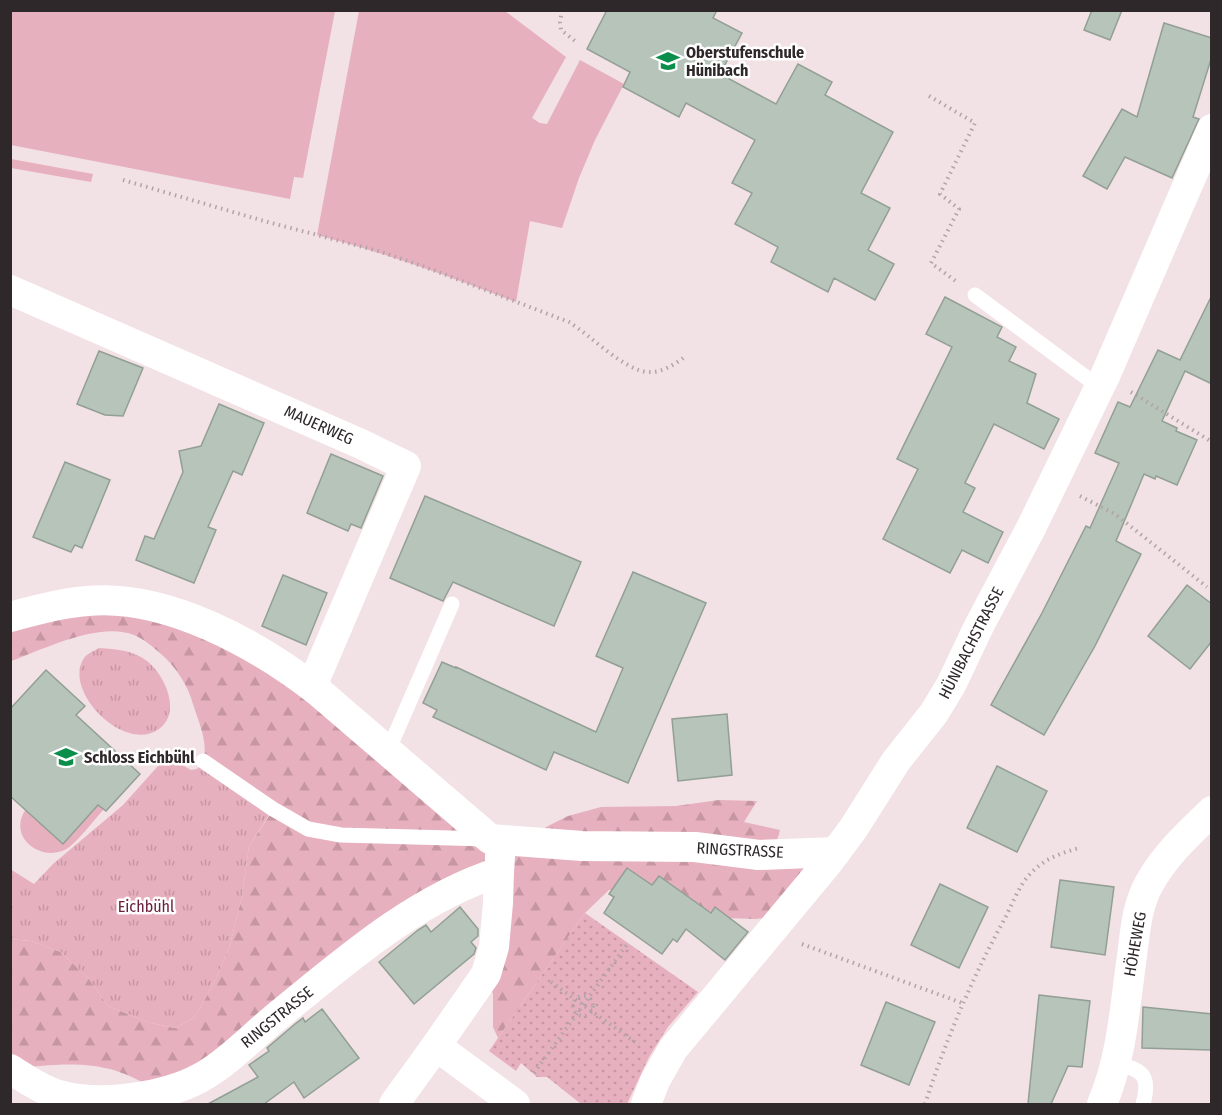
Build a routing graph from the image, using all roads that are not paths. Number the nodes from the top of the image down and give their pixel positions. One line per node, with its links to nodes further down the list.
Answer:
1 (1212, 129): 4 (street, HÜNIBACHSTRASSE)
2 (10, 290): 7 (street, MAUERWEG)
3 (975, 295): 4 (lane)
4 (1102, 382): 12 (street, HÜNIBACHSTRASSE)
5 (452, 604): 8 (lane)
6 (10, 617): 7 (street)
7 (312, 687): 8 (street)
8 (387, 751): 11 (street)
9 (203, 761): 11 (lane, RINGSTRASSE)
10 (1212, 811): 15 (street, HÖHEWEG)
11 (496, 840): 12 (street, RINGSTRASSE); 13 (street)
12 (836, 852): 19 (street, HÜNIBACHSTRASSE)
13 (499, 872): 14 (street); 16 (street, RINGSTRASSE)
14 (436, 1046): 17 (street); 18 (street)
15 (1115, 1064): 20 (street, HÖHEWEG); 21 (lane)
16 (10, 1069)
17 (394, 1104)
18 (515, 1104)
19 (646, 1104)
20 (1102, 1104)
21 (1143, 1104)

